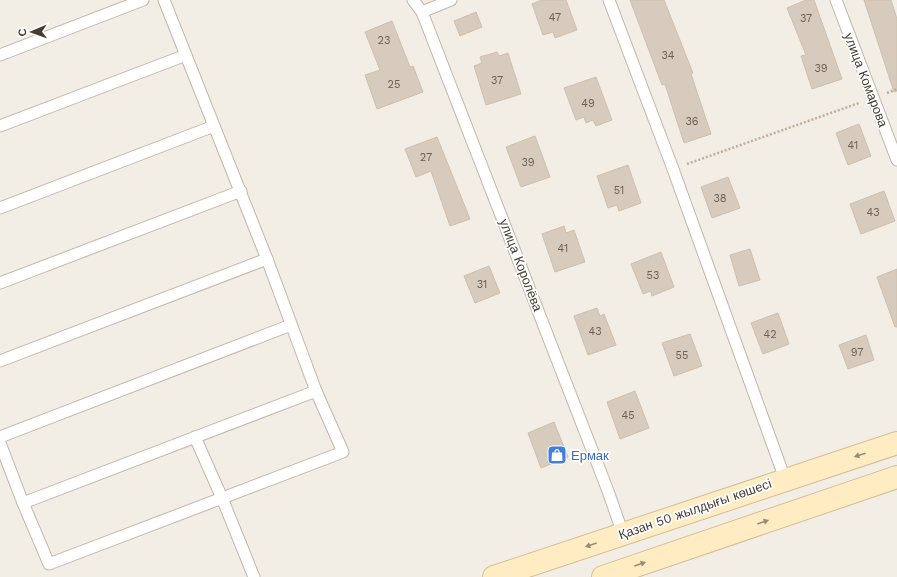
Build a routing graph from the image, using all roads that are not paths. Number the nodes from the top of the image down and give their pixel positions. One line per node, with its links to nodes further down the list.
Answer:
1 (143, 0): 8 (lane)
2 (164, 0): 9 (lane)
3 (413, 0): 7 (lane, улица Королёва)
4 (451, 0): 7 (lane)
5 (609, 0): 25 (lane)
6 (836, 0): 12 (lane, улица Комарова)
7 (422, 12): 28 (lane, улица Королёва)
8 (0, 55)
9 (186, 55): 10 (lane); 11 (lane)
10 (0, 126)
11 (214, 126): 13 (lane); 14 (lane)
12 (897, 160)
13 (241, 191): 15 (lane); 16 (lane)
14 (0, 208)
15 (267, 259): 17 (lane); 18 (lane)
16 (0, 283)
17 (291, 325): 19 (lane); 20 (lane)
18 (0, 361)
19 (316, 391): 21 (lane); 26 (lane)
20 (0, 436)
21 (195, 437): 26 (lane); 27 (lane)
22 (897, 443): 25 (street, Қазан 50 жылдығы көшесі, one-way to 25)
23 (0, 444): 27 (lane)
24 (897, 477): 31 (street, one-way to 24)
25 (785, 479): 28 (street, Қазан 50 жылдығы көшесі)
26 (222, 498): 27 (lane); 29 (lane)
27 (23, 503)
28 (623, 534): 30 (street, Қазан 50 жылдығы көшесі, one-way to 30)
29 (254, 577)
30 (494, 577)
31 (604, 577)

